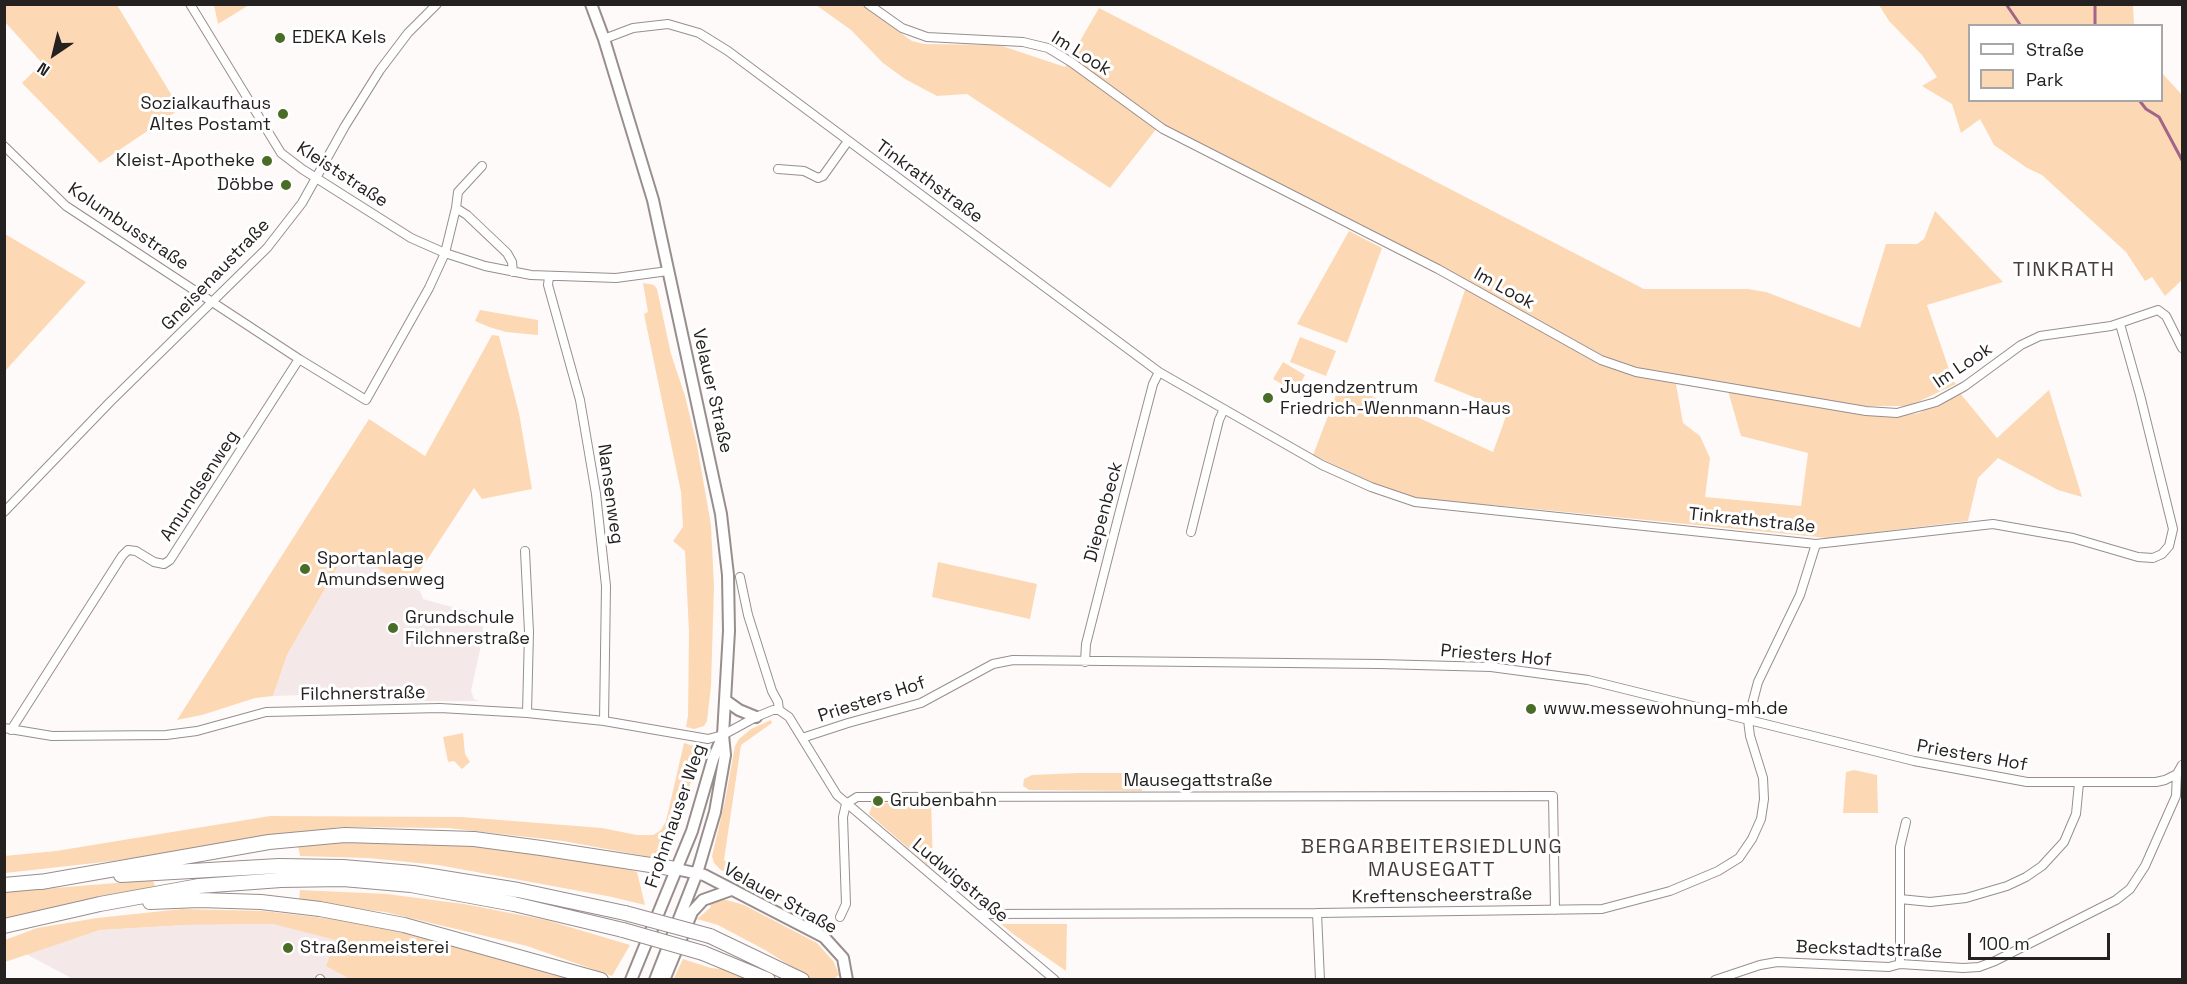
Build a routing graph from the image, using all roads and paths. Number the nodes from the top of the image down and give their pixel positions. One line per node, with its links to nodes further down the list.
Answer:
1 (190, 4): 10 (street, Kleiststraße)
2 (437, 4): 10 (street, Gneisenaustraße)
3 (591, 4): 5 (main road, Velauer Straße)
4 (868, 4): 17 (street, Im Look)
5 (604, 39): 6 (street, Tinkrathstraße); 13 (main road, Velauer Straße)
6 (848, 141): 9 (street); 20 (street, Tinkrathstraße)
7 (4, 146): 16 (street, Kolumbusstraße)
8 (482, 166): 11 (street)
9 (778, 168)
10 (316, 178): 12 (street, Kleiststraße); 16 (street, Gneisenaustraße)
11 (456, 208): 12 (street); 14 (street)
12 (445, 253): 14 (street, Kleiststraße); 19 (street)
13 (668, 271): 15 (street, Kleiststraße); 28 (main road, Velauer Straße)
14 (513, 272): 15 (street, Kleiststraße)
15 (549, 277): 32 (street, Nansenweg)
16 (213, 302): 19 (street); 22 (street, Gneisenaustraße)
17 (2120, 324): 18 (street, Im Look); 24 (street, Tinkrathstraße)
18 (2182, 348)
19 (299, 359): 34 (street, Amundsenweg)
20 (1159, 372): 21 (street, Tinkrathstraße); 27 (street, Diepenbeck)
21 (1224, 409): 23 (street); 24 (street, Tinkrathstraße)
22 (4, 512)
23 (1191, 532)
24 (1816, 544): 33 (street, Kreftenscheerstraße)
25 (525, 551): 30 (street)
26 (740, 577): 29 (street)
27 (1085, 662): 33 (street, Priesters Hof); 36 (street, Priesters Hof)
28 (725, 700): 31 (main road); 35 (main road, Velauer Straße)
29 (779, 710): 31 (street); 36 (street)
30 (528, 713): 32 (street, Filchnerstraße); 34 (street, Filchnerstraße)
31 (756, 717): 35 (street)
32 (604, 720): 35 (street, Filchnerstraße)
33 (1748, 720): 39 (street, Priesters Hof); 49 (street, Kreftenscheerstraße)
34 (8, 729)
35 (723, 735): 42 (main road, Frohnhauser Weg); 43 (main road, Frohnhauser Weg)
36 (802, 738): 40 (street)
37 (2182, 765): 38 (street)
38 (2177, 774): 39 (street, Priesters Hof); 54 (street, Beckstadtstraße)
39 (2079, 783): 47 (street)
40 (846, 804): 49 (street, Mausegattstraße); 51 (street, Ludwigstraße); 52 (street, Velauer Straße)
41 (1906, 822): 47 (street)
42 (676, 869): 43 (main road, Velauer Straße); 44 (highway); 56 (main road, Frohnhauser Weg)
43 (697, 873): 46 (main road, Velauer Straße); 57 (main road, Frohnhauser Weg)
44 (41, 882): 45 (highway); 60 (highway, bridge)
45 (4, 885)
46 (731, 890): 58 (main road); 61 (main road, Velauer Straße)
47 (1900, 899): 54 (street)
48 (100, 904): 53 (highway); 55 (highway); 59 (highway, bridge)
49 (1555, 910): 50 (street, Kreftenscheerstraße)
50 (1317, 913): 51 (street, Kreftenscheerstraße); 63 (street)
51 (980, 914): 62 (street, Ludwigstraße)
52 (840, 917)
53 (4, 926)
54 (1900, 964): 64 (street, Beckstadtstraße)
55 (600, 980)
56 (631, 980)
57 (655, 980)
58 (664, 980)
59 (768, 980)
60 (802, 980)
61 (847, 980)
62 (1055, 980)
63 (1320, 980)
64 (1715, 980)

